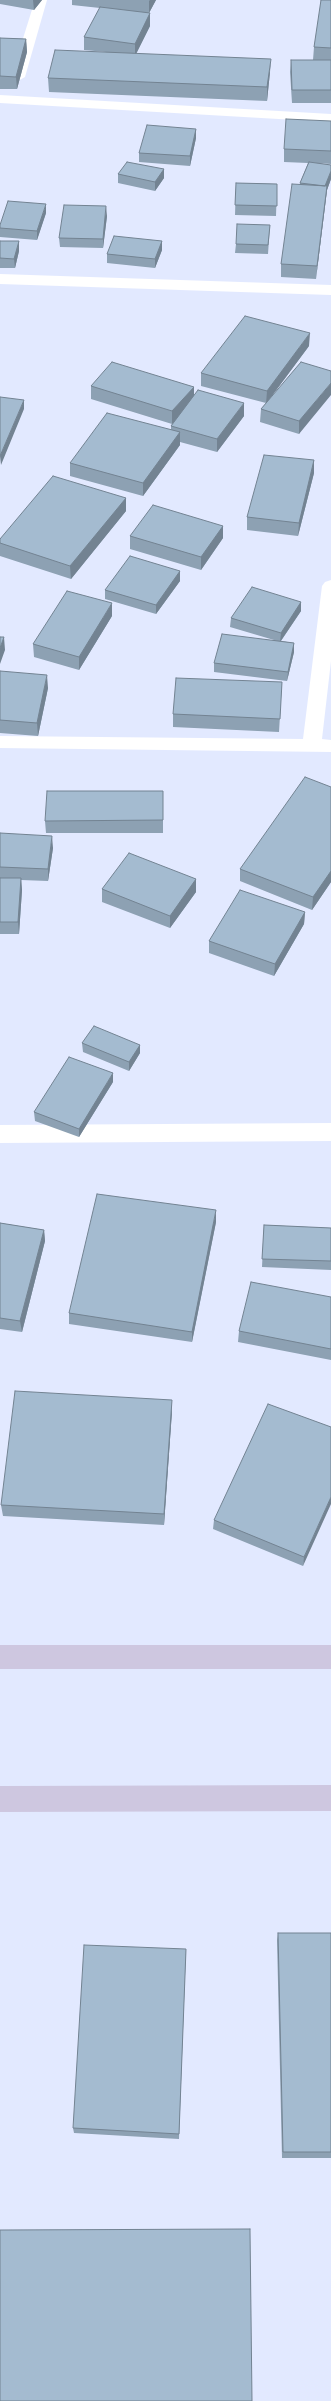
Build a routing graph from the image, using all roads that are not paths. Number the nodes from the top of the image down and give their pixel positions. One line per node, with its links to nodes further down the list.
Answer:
1 (41, 0): 2 (street)
2 (6, 99): 3 (street)
3 (331, 118)
4 (0, 279): 5 (street)
5 (331, 290)
6 (331, 586): 8 (street)
7 (0, 742): 8 (street)
8 (312, 746): 9 (street)
9 (331, 746)
10 (331, 1132): 11 (street)
11 (0, 1134)
12 (0, 1657): 13 (street)
13 (331, 1657)
14 (0, 1798): 15 (street)
15 (331, 1798)

